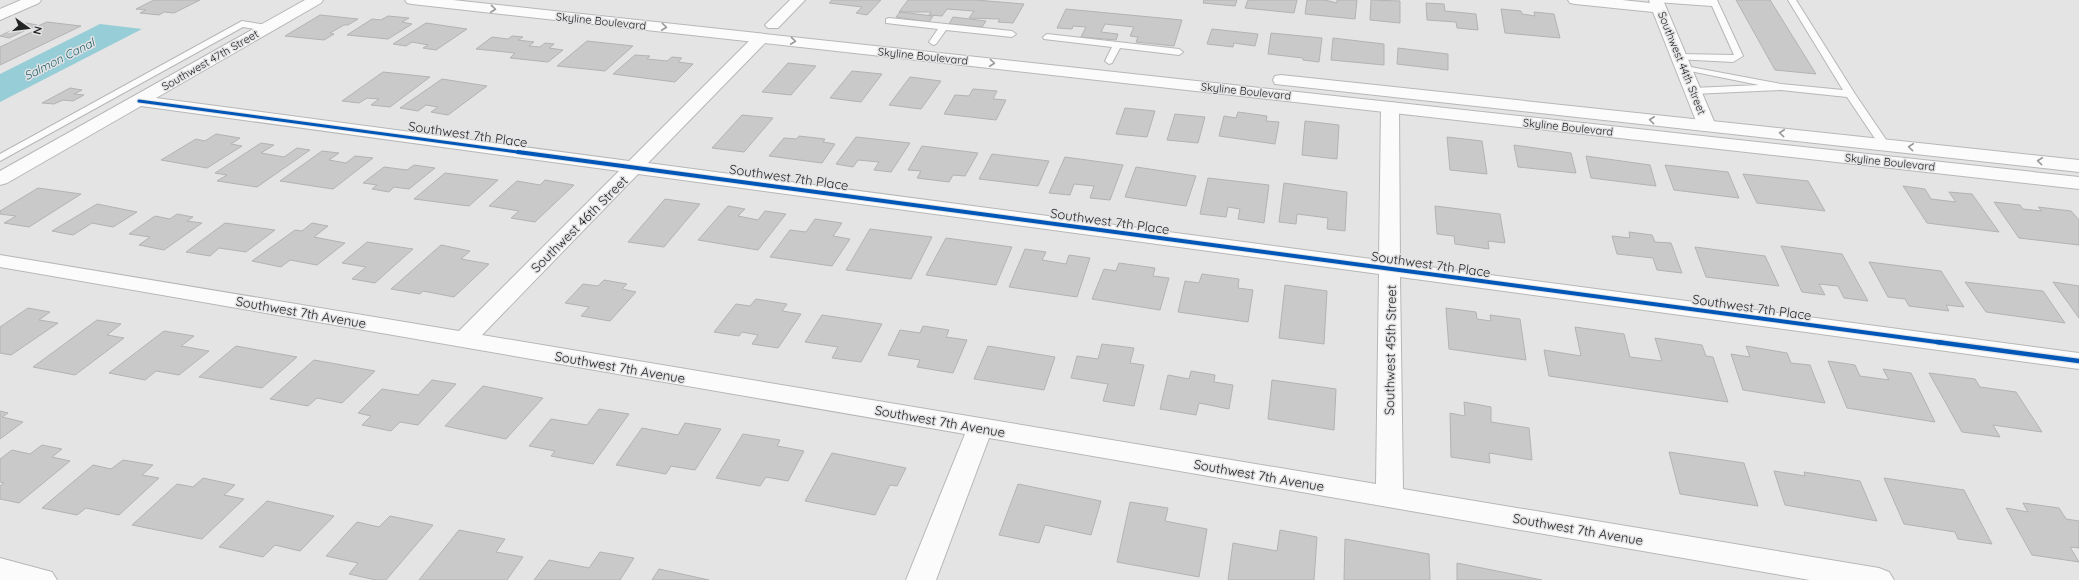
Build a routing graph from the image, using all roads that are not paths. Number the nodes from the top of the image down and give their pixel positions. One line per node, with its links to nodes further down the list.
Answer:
1 (34, 0): 10 (street)
2 (316, 0): 13 (street, Southwest 47th Street)
3 (412, 0): 14 (street, Skyline Boulevard, one-way to 14)
4 (537, 0): 14 (street, Skyline Boulevard)
5 (798, 0): 14 (street, Southwest 46th Street)
6 (1574, 0): 9 (street)
7 (1792, 0): 24 (lane)
8 (1714, 2): 9 (lane); 21 (lane)
9 (1657, 3): 21 (street, Southwest 44th Street)
10 (0, 16)
11 (889, 21): 12 (lane)
12 (944, 27): 15 (lane); 17 (lane)
13 (267, 28): 26 (street, Southwest 47th Street); 27 (lane)
14 (767, 32): 17 (street, Skyline Boulevard); 25 (street, Skyline Boulevard, one-way to 25); 34 (street, Southwest 46th Street)
15 (1012, 34)
16 (1047, 37): 18 (lane)
17 (933, 42): 20 (street, Skyline Boulevard)
18 (1117, 45): 19 (lane); 20 (lane)
19 (1179, 52)
20 (1109, 61): 25 (street, Skyline Boulevard)
21 (1681, 62): 22 (lane); 23 (street, Southwest 44th Street)
22 (1782, 87): 23 (lane); 24 (lane)
23 (1693, 91): 29 (street, Southwest 44th Street)
24 (1850, 94): 31 (lane)
25 (1391, 100): 29 (street, Skyline Boulevard, one-way to 25); 30 (street, Skyline Boulevard); 38 (street, Southwest 45th Street)
26 (139, 101): 28 (street, Southwest 47th Street); 34 (street, Southwest 7th Place)
27 (91, 107): 28 (lane); 32 (lane)
28 (120, 111): 35 (street, Southwest 47th Street)
29 (1707, 126): 30 (street, Southwest 44th Street); 31 (street, Skyline Boulevard, one-way to 29)
30 (1714, 143): 36 (street, Skyline Boulevard)
31 (1884, 144): 33 (street, Skyline Boulevard, one-way to 31)
32 (0, 158)
33 (2079, 166)
34 (635, 167): 38 (street, Southwest 7th Place); 39 (street, Southwest 46th Street)
35 (0, 179)
36 (2079, 183)
37 (0, 261): 39 (street, Southwest 7th Avenue)
38 (1391, 268): 40 (street, Southwest 7th Place); 42 (street, Southwest 45th Street)
39 (464, 340): 41 (street, Southwest 7th Avenue)
40 (2079, 361)
41 (980, 428): 42 (street, Southwest 7th Avenue); 45 (street)
42 (1390, 497): 46 (street, Southwest 7th Avenue)
43 (0, 570): 44 (street)
44 (42, 580)
45 (921, 580)
46 (1879, 580)

